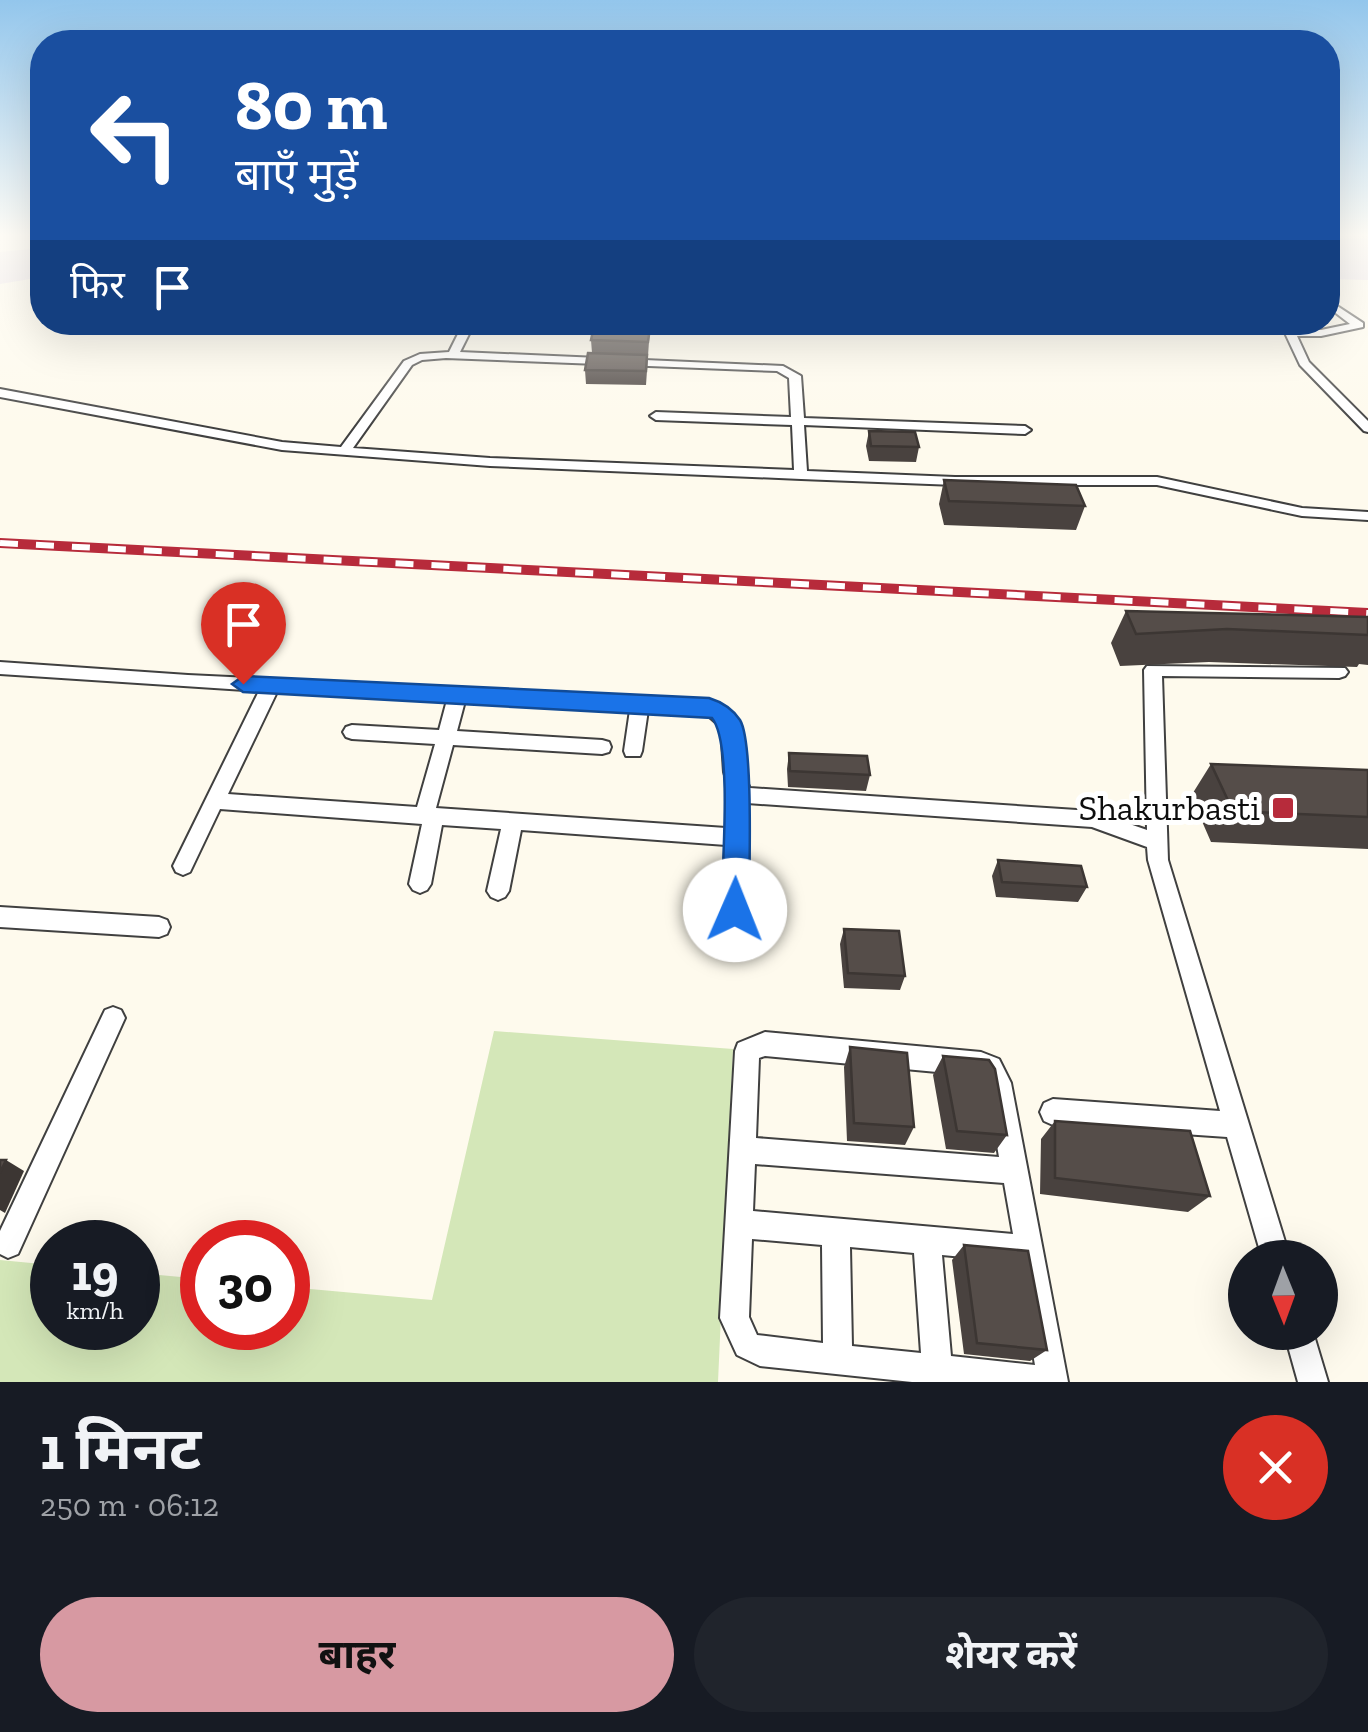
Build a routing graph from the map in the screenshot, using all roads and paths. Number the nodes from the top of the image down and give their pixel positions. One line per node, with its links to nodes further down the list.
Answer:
1 (1340, 312): 2 (street)
2 (1340, 329)
3 (463, 335): 5 (street)
4 (1291, 335): 9 (street)
5 (453, 355): 8 (street); 11 (street)
6 (0, 393): 11 (street)
7 (656, 416): 8 (street)
8 (798, 421): 10 (street); 12 (street)
9 (1368, 428)
10 (1025, 430)
11 (344, 451): 12 (street)
12 (801, 475): 13 (street)
13 (1368, 516)
14 (0, 668): 16 (street)
15 (1340, 672): 28 (street)
16 (271, 685): 17 (street); 24 (street)
17 (458, 694): 18 (street); 20 (street)
18 (640, 703): 22 (street); 23 (street)
19 (352, 732): 20 (street)
20 (445, 738): 21 (street); 25 (street)
21 (602, 747)
22 (633, 751)
23 (736, 787): 27 (street); 28 (street)
24 (215, 801): 25 (street); 29 (street)
25 (429, 816): 26 (street); 30 (street)
26 (513, 822): 27 (street); 31 (street)
27 (736, 837): 32 (street)
28 (1155, 841): 37 (street)
29 (183, 866)
30 (420, 884)
31 (498, 891)
32 (735, 910)
33 (0, 918): 34 (street)
34 (159, 928)
35 (112, 1018): 44 (street)
36 (1053, 1112): 37 (street)
37 (1237, 1125): 43 (street)
38 (742, 1150): 39 (street); 39 (street); 40 (street)
39 (1014, 1171): 45 (street)
40 (740, 1224): 41 (street); 47 (street)
41 (836, 1232): 42 (street); 47 (street)
42 (927, 1240): 45 (street); 48 (street)
43 (1271, 1240)
44 (8, 1244)
45 (1028, 1249): 49 (street)
46 (1303, 1350): 50 (street)
47 (838, 1360): 48 (street)
48 (937, 1370): 49 (street)
49 (1053, 1382)
50 (1313, 1382)

